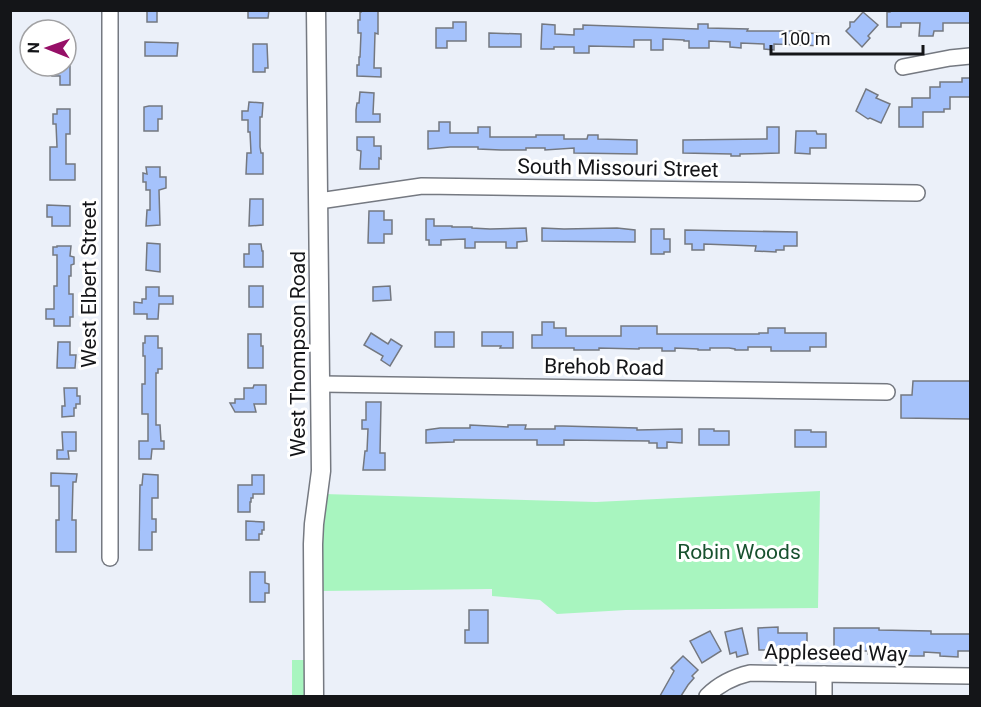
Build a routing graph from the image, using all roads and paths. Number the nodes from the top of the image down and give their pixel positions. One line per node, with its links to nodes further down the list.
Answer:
1 (110, 10): 9 (street, West Elbert Street)
2 (316, 10): 6 (main road, West Thompson Road)
3 (970, 56): 4 (street)
4 (903, 67)
5 (918, 193): 6 (street, South Missouri Street)
6 (319, 201): 7 (main road, West Thompson Road)
7 (321, 384): 8 (street, Brehob Road); 12 (main road, West Thompson Road)
8 (887, 392)
9 (110, 558)
10 (824, 674): 11 (street, Appleseed Way); 13 (street, Appleseed Way); 14 (street)
11 (970, 676)
12 (314, 696)
13 (707, 696)
14 (824, 696)

